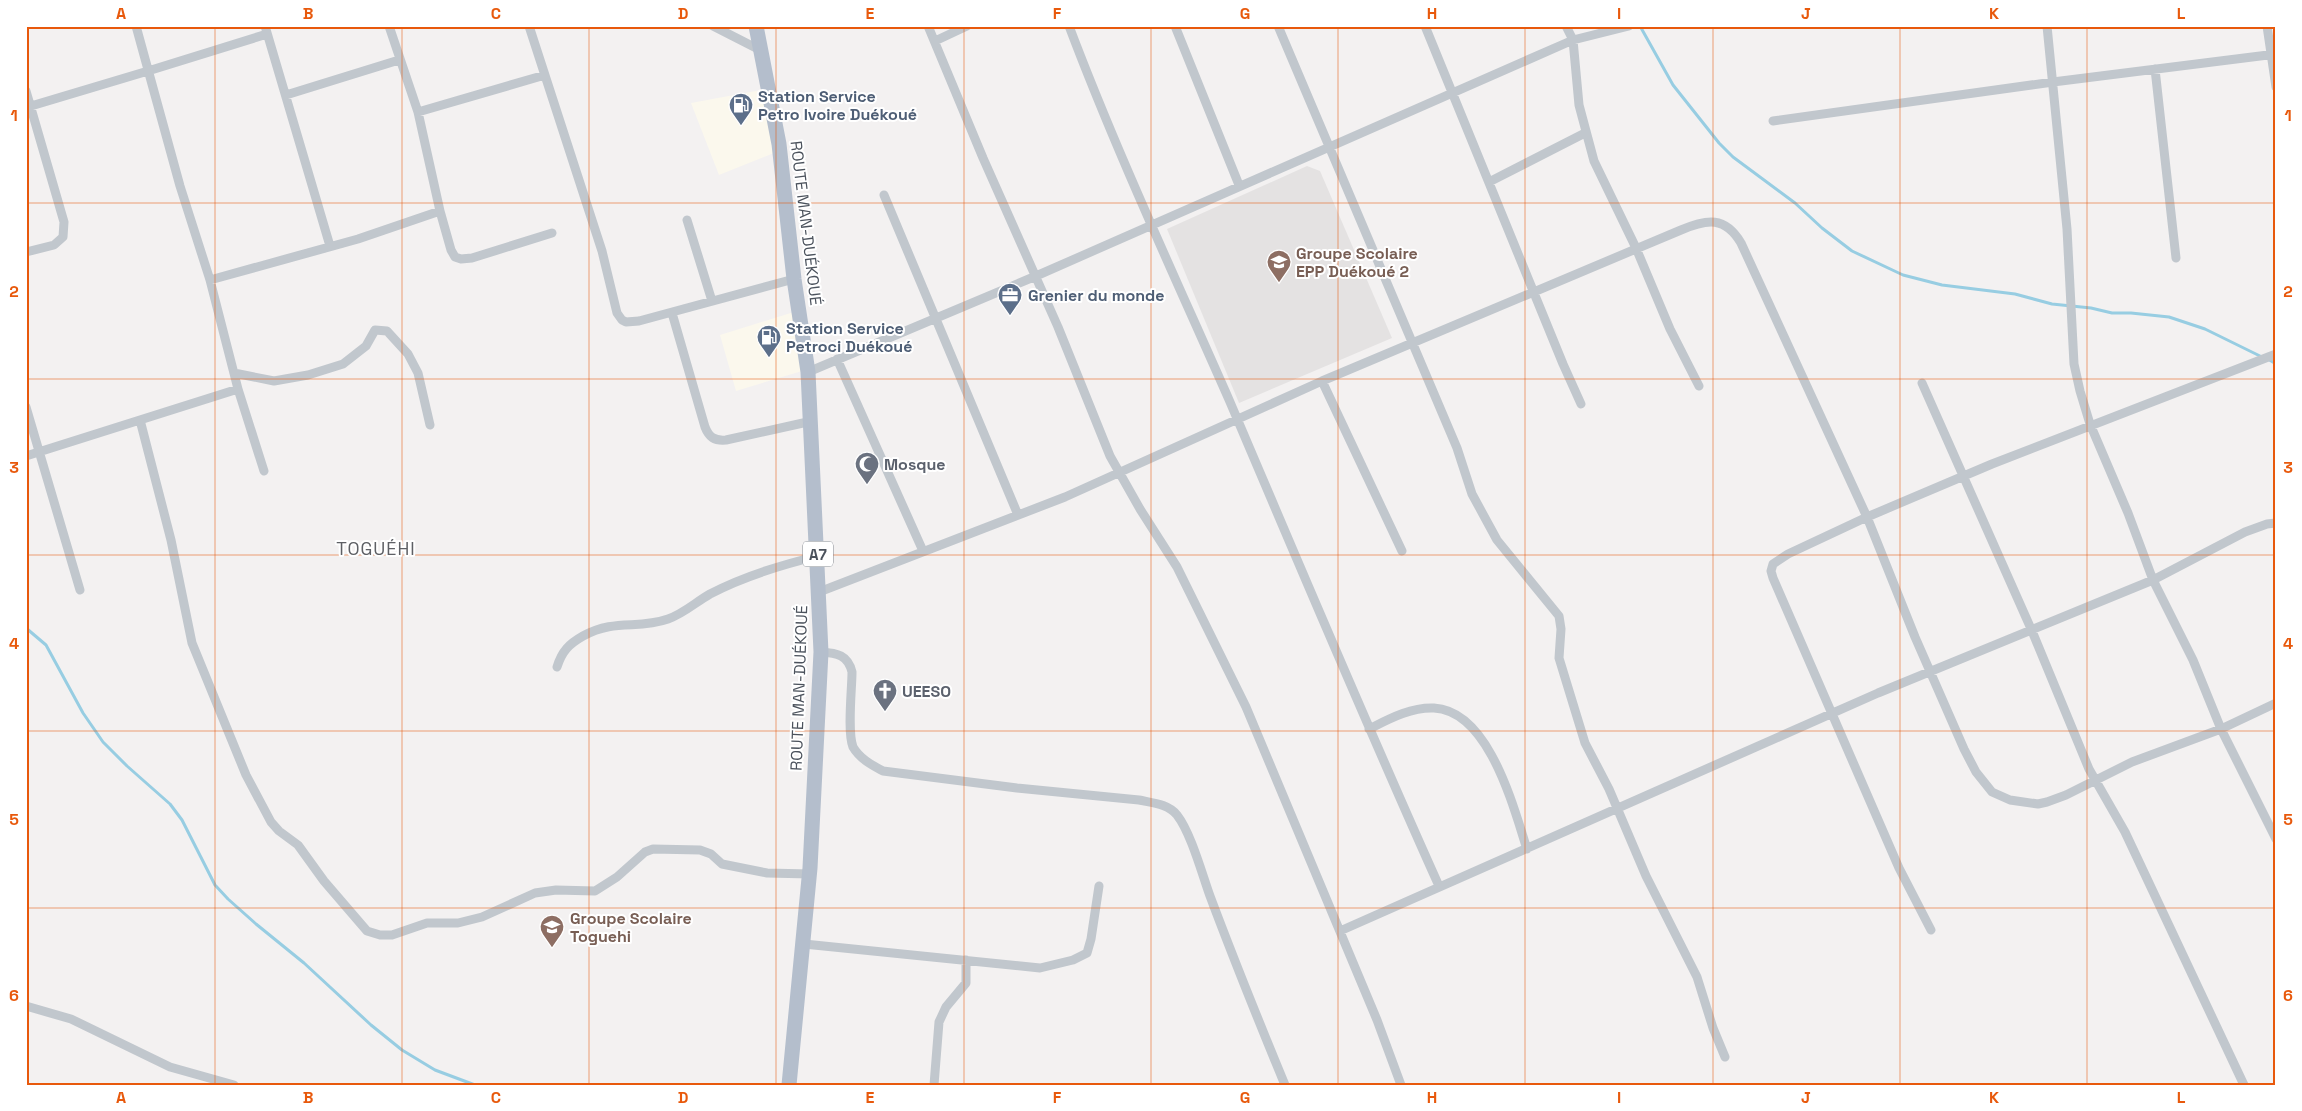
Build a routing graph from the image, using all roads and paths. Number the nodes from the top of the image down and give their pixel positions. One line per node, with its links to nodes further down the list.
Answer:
1 (136, 26): 23 (street)
2 (389, 26): 21 (street)
3 (529, 26): 24 (street)
4 (713, 26): 19 (street)
5 (756, 26): 19 (main road, ROUTE MAN-DUÉKOUÉ / A7)
6 (928, 26): 18 (street)
7 (967, 26): 18 (street)
8 (1069, 26): 40 (street)
9 (1175, 26): 36 (street)
10 (1278, 26): 34 (street)
11 (1425, 26): 28 (street)
12 (1566, 26): 17 (street)
13 (1629, 26): 17 (street)
14 (2047, 26): 25 (street)
15 (2267, 26): 20 (street)
16 (266, 30): 23 (street); 29 (street)
17 (1573, 40): 28 (street); 33 (street)
18 (935, 41): 46 (street)
19 (762, 51): 47 (main road, ROUTE MAN-DUÉKOUÉ / A7)
20 (2273, 54): 22 (street); 26 (street)
21 (399, 60): 29 (street); 31 (street)
22 (2155, 69): 25 (street); 45 (street)
23 (148, 72): 30 (street); 48 (street)
24 (545, 75): 31 (street); 51 (street)
25 (2053, 82): 32 (street); 67 (street)
26 (2276, 87)
27 (26, 91): 30 (street)
28 (1452, 93): 34 (street); 35 (street)
29 (286, 95): 42 (street)
30 (31, 106): 44 (street)
31 (418, 112): 38 (street)
32 (1773, 121)
33 (1585, 133): 35 (street); 43 (street)
34 (1328, 146): 36 (street); 53 (street)
35 (1489, 182): 49 (street)
36 (1240, 185): 40 (street)
37 (884, 195): 52 (street)
38 (440, 211): 41 (street); 42 (street)
39 (687, 220): 50 (street)
40 (1153, 225): 46 (street); 65 (street)
41 (552, 233)
42 (330, 246): 48 (street)
43 (1636, 248): 49 (street); 60 (street); 75 (street)
44 (26, 252)
45 (2176, 258)
46 (1036, 276): 52 (street); 72 (street)
47 (794, 279): 50 (street); 57 (main road, ROUTE MAN-DUÉKOUÉ / A7)
48 (210, 280): 56 (street)
49 (1535, 292): 53 (street); 62 (street)
50 (712, 301): 51 (street)
51 (672, 313): 66 (street)
52 (937, 317): 55 (street); 74 (street)
53 (1412, 344): 58 (street); 92 (street)
54 (2276, 354): 67 (street)
55 (837, 358): 57 (street); 77 (street)
56 (234, 372): 61 (street); 68 (street)
57 (808, 372): 66 (main road, ROUTE MAN-DUÉKOUÉ / A7)
58 (1322, 382): 65 (street); 78 (street)
59 (1922, 383): 73 (street)
60 (1699, 386)
61 (238, 389): 64 (street); 71 (street)
62 (1581, 404)
63 (26, 407): 69 (street)
64 (140, 420): 69 (street); 95 (street)
65 (1237, 420): 72 (street); 90 (street)
66 (812, 421): 79 (main road, ROUTE MAN-DUÉKOUÉ / A7)
67 (2090, 424): 73 (street); 80 (street)
68 (430, 425)
69 (39, 452): 70 (street); 81 (street)
70 (26, 456)
71 (264, 471)
72 (1119, 474): 74 (street); 99 (street)
73 (1963, 476): 75 (street); 83 (street)
74 (1018, 515): 77 (street)
75 (1867, 517): 86 (street); 88 (street)
76 (2276, 523): 80 (street)
77 (922, 551): 82 (street)
78 (1402, 551)
79 (818, 556): 82 (main road, ROUTE MAN-DUÉKOUÉ / A7); 85 (street)
80 (2153, 580): 83 (street); 89 (street)
81 (80, 590)
82 (819, 592): 84 (main road, ROUTE MAN-DUÉKOUÉ / A7)
83 (2032, 631): 86 (street); 91 (street)
84 (821, 652): 95 (main road, ROUTE MAN-DUÉKOUÉ / A7); 107 (street)
85 (557, 667)
86 (1931, 673): 88 (street); 91 (street)
87 (2276, 703): 89 (street)
88 (1833, 715): 92 (street); 98 (street)
89 (2221, 729): 91 (street); 93 (street)
90 (1369, 730): 94 (street); 97 (street)
91 (2096, 780): 109 (street)
92 (1618, 808): 94 (street); 103 (street)
93 (2276, 839)
94 (1527, 849): 97 (street)
95 (810, 874): 100 (main road, ROUTE MAN-DUÉKOUÉ / A7)
96 (1099, 886): 101 (street)
97 (1439, 886): 99 (street)
98 (1932, 930)
99 (1340, 931): 108 (street)
100 (804, 944): 101 (street); 105 (main road, ROUTE MAN-DUÉKOUÉ / A7)
101 (966, 960): 106 (street)
102 (26, 1006): 104 (street)
103 (1725, 1057)
104 (234, 1085)
105 (789, 1085)
106 (934, 1085)
107 (1285, 1085)
108 (1401, 1085)
109 (2244, 1085)

